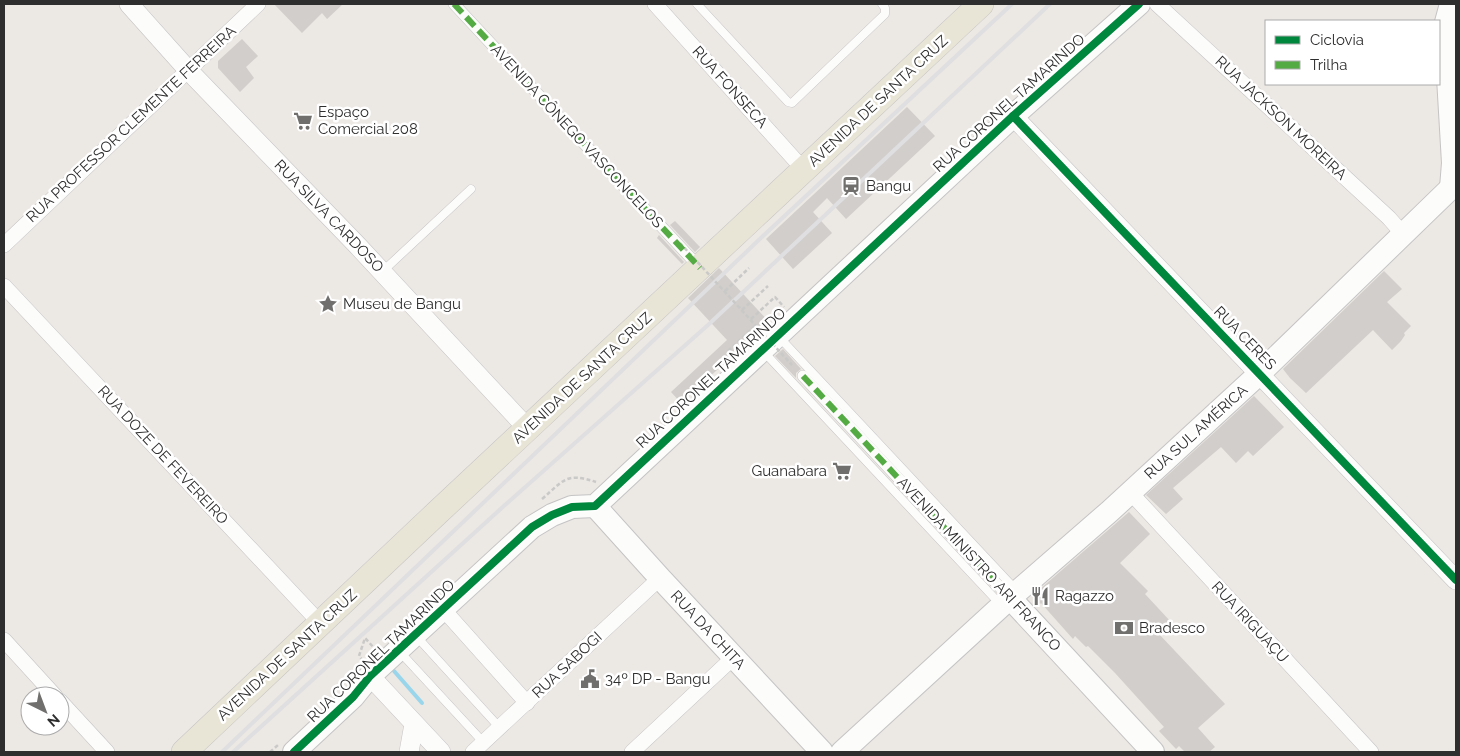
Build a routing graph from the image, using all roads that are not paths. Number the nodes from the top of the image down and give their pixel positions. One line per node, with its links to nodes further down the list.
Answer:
1 (130, 4): 11 (street, RUA SILVA CARDOSO)
2 (258, 4): 11 (street, RUA PROFESSOR CLEMENTE FERREIRA)
3 (454, 4): 18 (street, AVENIDA CÔNEGO VASCONCELOS)
4 (655, 4): 13 (street, RUA FONSECA)
5 (697, 4): 6 (lane)
6 (882, 4)
7 (981, 4): 13 (main road, AVENIDA DE SANTA CRUZ)
8 (1138, 4): 12 (main road, RUA CORONEL TAMARINDO)
9 (1157, 4): 16 (street, RUA JACKSON MOREIRA)
10 (1451, 4): 14 (main road, RUA SUL AMÉRICA)
11 (188, 70): 17 (street, RUA PROFESSOR CLEMENTE FERREIRA); 19 (street, RUA SILVA CARDOSO)
12 (1014, 116): 21 (main road, RUA CORONEL TAMARINDO); 22 (street, RUA CERES)
13 (804, 170): 18 (main road, AVENIDA DE SANTA CRUZ)
14 (1454, 186): 16 (main road, RUA SUL AMÉRICA)
15 (471, 189): 19 (lane)
16 (1403, 234): 22 (main road, RUA SUL AMÉRICA)
17 (4, 245)
18 (700, 268): 24 (main road, AVENIDA DE SANTA CRUZ)
19 (382, 271): 24 (street, RUA SILVA CARDOSO)
20 (4, 286): 31 (street, RUA DOZE DE FEVEREIRO)
21 (768, 339): 26 (main road, RUA CORONEL TAMARINDO); 29 (lane); 29 (lane)
22 (1259, 374): 25 (main road, RUA SUL AMÉRICA); 28 (street, RUA CERES)
23 (803, 376): 29 (street, AVENIDA MINISTRO ARI FRANCO)
24 (528, 429): 31 (main road, AVENIDA DE SANTA CRUZ)
25 (1130, 492): 29 (main road, RUA SUL AMÉRICA); 52 (street, RUA IRIGUAÇU)
26 (595, 506): 27 (main road, RUA DA CHITA); 30 (main road, RUA CORONEL TAMARINDO)
27 (660, 578): 35 (main road, RUA DA CHITA); 38 (street, RUA SABOGI)
28 (1456, 580)
29 (1010, 599): 50 (main road, RUA SUL AMÉRICA); 51 (main road, AVENIDA MINISTRO ARI FRANCO)
30 (443, 609): 32 (main road, RUA CORONEL TAMARINDO); 38 (street)
31 (321, 624): 45 (main road, AVENIDA DE SANTA CRUZ)
32 (415, 635): 34 (main road, RUA CORONEL TAMARINDO); 41 (lane)
33 (4, 640): 37 (street)
34 (399, 650): 36 (main road, RUA CORONEL TAMARINDO); 43 (lane)
35 (734, 657): 48 (street); 49 (main road, RUA DA CHITA)
36 (370, 676): 40 (street); 42 (main road, RUA CORONEL TAMARINDO)
37 (46, 686)
38 (527, 703): 41 (street, RUA SABOGI)
39 (70, 712): 44 (street)
40 (414, 724): 46 (street); 47 (street)
41 (500, 728): 43 (street, RUA SABOGI)
42 (290, 745)
43 (478, 747)
44 (107, 752)
45 (184, 752)
46 (409, 752)
47 (441, 752)
48 (632, 752)
49 (822, 752)
50 (842, 752)
51 (1153, 752)
52 (1370, 752)

